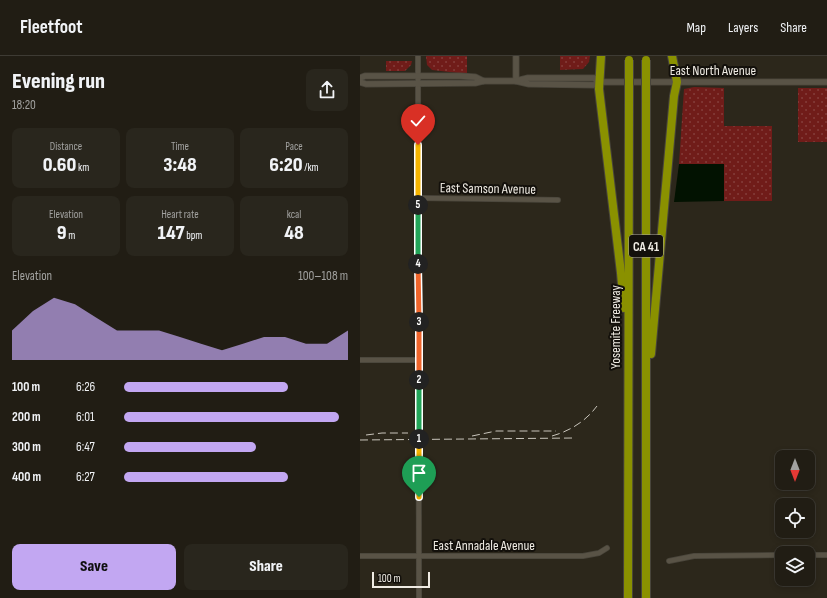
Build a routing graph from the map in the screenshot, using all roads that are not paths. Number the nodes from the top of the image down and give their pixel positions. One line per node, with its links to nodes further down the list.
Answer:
1 (418, 56): 7 (street)
2 (601, 56): 12 (highway)
3 (672, 56): 13 (highway)
4 (516, 57): 10 (street)
5 (629, 58): 20 (highway, Yosemite Freeway / CA 41, bridge)
6 (646, 58): 21 (highway, CA 41, bridge)
7 (418, 76): 8 (street, East North Avenue); 9 (street, East North Avenue); 15 (street)
8 (360, 78)
9 (483, 81): 10 (street, East North Avenue); 15 (street, East North Avenue)
10 (516, 81): 12 (street, East North Avenue)
11 (360, 82): 15 (street, East North Avenue)
12 (599, 82): 13 (street, East North Avenue); 20 (highway)
13 (677, 82): 14 (street, East North Avenue); 21 (highway)
14 (827, 82)
15 (418, 83): 16 (street)
16 (418, 198): 17 (street, East Samson Avenue); 19 (street)
17 (558, 200)
18 (360, 360): 19 (street)
19 (419, 360): 27 (street)
20 (628, 371): 30 (highway, Yosemite Freeway / CA 41)
21 (646, 393): 31 (highway, CA 41)
22 (607, 548): 27 (street, East Annadale Avenue)
23 (775, 555): 28 (street)
24 (815, 555): 25 (street)
25 (827, 555)
26 (360, 556): 27 (street, East Annadale Avenue)
27 (419, 556): 29 (street)
28 (669, 561)
29 (419, 598)
30 (628, 598)
31 (646, 598)

